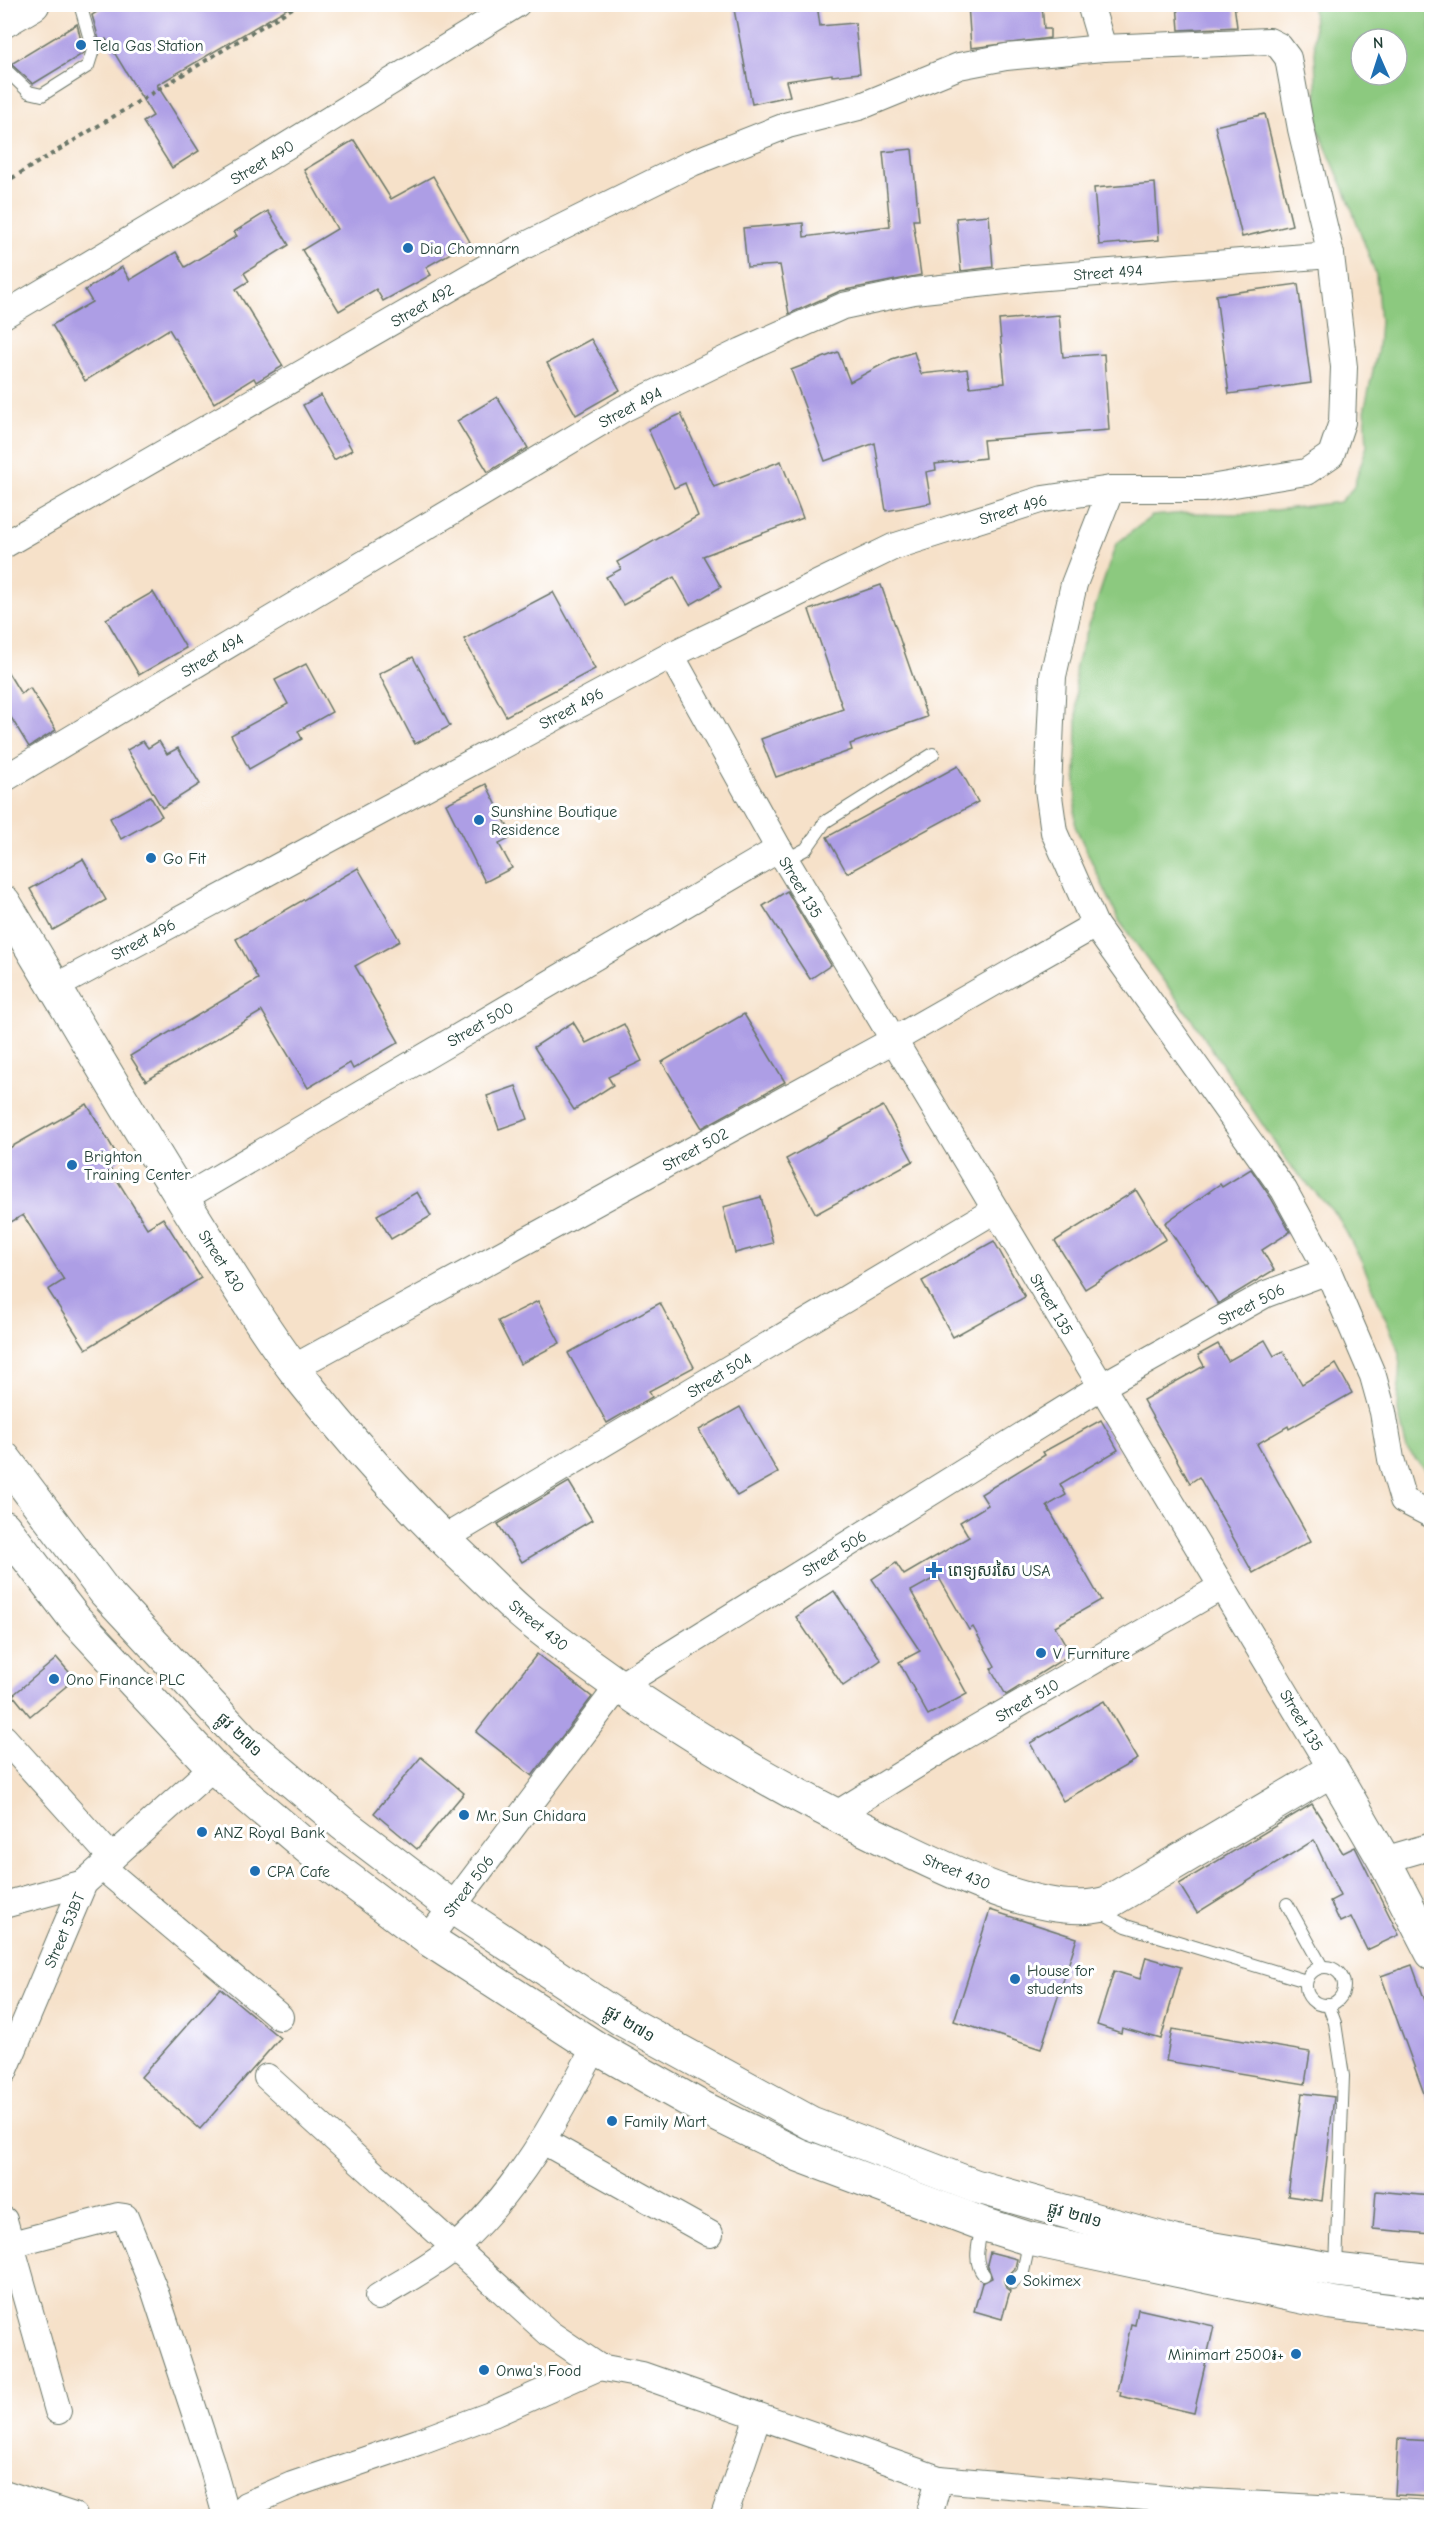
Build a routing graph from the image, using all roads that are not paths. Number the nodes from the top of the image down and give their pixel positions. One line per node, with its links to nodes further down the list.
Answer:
1 (33, 4): 5 (main road)
2 (81, 4): 7 (lane)
3 (517, 4): 9 (street, Street 490)
4 (1090, 4): 6 (street)
5 (4, 21)
6 (1103, 48): 8 (street, Street 492); 11 (street, Street 492)
7 (4, 68)
8 (1331, 255): 10 (street, Street 496); 14 (street, Street 494)
9 (4, 315)
10 (1111, 489): 12 (street, Street 496); 17 (street)
11 (4, 545)
12 (671, 655): 15 (street, Street 135); 18 (street, Street 496)
13 (933, 754): 15 (lane)
14 (4, 779)
15 (782, 855): 19 (street, Street 135); 20 (street, Street 500)
16 (4, 902): 18 (main road, Street 430)
17 (1095, 925): 19 (street, Street 502); 22 (street)
18 (55, 987): 20 (main road, Street 430)
19 (892, 1041): 21 (street, Street 135); 23 (street, Street 502)
20 (182, 1200): 23 (main road, Street 430)
21 (995, 1210): 24 (street, Street 135); 28 (street, Street 504)
22 (1328, 1271): 24 (street, Street 506); 26 (street)
23 (293, 1368): 28 (main road, Street 430)
24 (1102, 1386): 29 (street, Street 135); 30 (street, Street 506)
25 (4, 1458): 40 (main road, ផ្លូវ ២៧១)
26 (1431, 1515)
27 (4, 1527): 32 (main road, ផ្លូវ ២៧១)
28 (443, 1539): 30 (main road, Street 430)
29 (1221, 1587): 33 (street, Street 135); 34 (street, Street 510)
30 (618, 1687): 34 (main road, Street 430); 40 (street, Street 506)
31 (4, 1738): 37 (street)
32 (213, 1767): 37 (street, Street 53BT); 42 (main road, ផ្លូវ ២៧១)
33 (1332, 1770): 36 (main road, Street 135); 41 (main road, Street 430)
34 (835, 1815): 41 (main road, Street 430)
35 (1431, 1846): 36 (street)
36 (1384, 1860): 43 (main road, Street 135)
37 (99, 1869): 39 (street); 47 (street); 49 (street, Street 53BT)
38 (1287, 1904): 44 (lane)
39 (4, 1905)
40 (452, 1907): 42 (street, Street 506); 61 (main road, ផ្លូវ ២៧១)
41 (1093, 1907): 45 (lane)
42 (429, 1938): 48 (main road, ផ្លូវ ២៧១)
43 (1431, 1953)
44 (1322, 1967): 45 (lane); 46 (lane)
45 (1306, 1981): 46 (lane)
46 (1328, 2004): 61 (lane)
47 (280, 2017)
48 (595, 2046): 51 (street); 53 (main road, ផ្លូវ ២៧១)
49 (4, 2072)
50 (267, 2077): 57 (street)
51 (543, 2141): 54 (street); 57 (street)
52 (4, 2220): 56 (street)
53 (983, 2224): 55 (main road, ផ្លូវ ២៧១); 58 (lane)
54 (710, 2234)
55 (1030, 2239): 60 (lane); 61 (main road, ផ្លូវ ២៧១)
56 (8, 2245): 65 (street); 72 (street)
57 (453, 2248): 62 (street); 64 (street)
58 (984, 2275)
59 (1431, 2281): 61 (main road, ផ្លូវ ២៧១)
60 (1012, 2283)
61 (1333, 2287): 63 (main road, ផ្លូវ ២៧១)
62 (378, 2296)
63 (1431, 2316)
64 (599, 2367): 66 (street); 73 (street)
65 (58, 2411)
66 (758, 2416): 67 (street); 74 (street)
67 (939, 2479): 69 (street); 75 (street)
68 (4, 2493): 71 (street)
69 (1188, 2509): 70 (street)
70 (1431, 2514)
71 (74, 2517)
72 (226, 2517)
73 (234, 2517)
74 (724, 2517)
75 (929, 2517)

